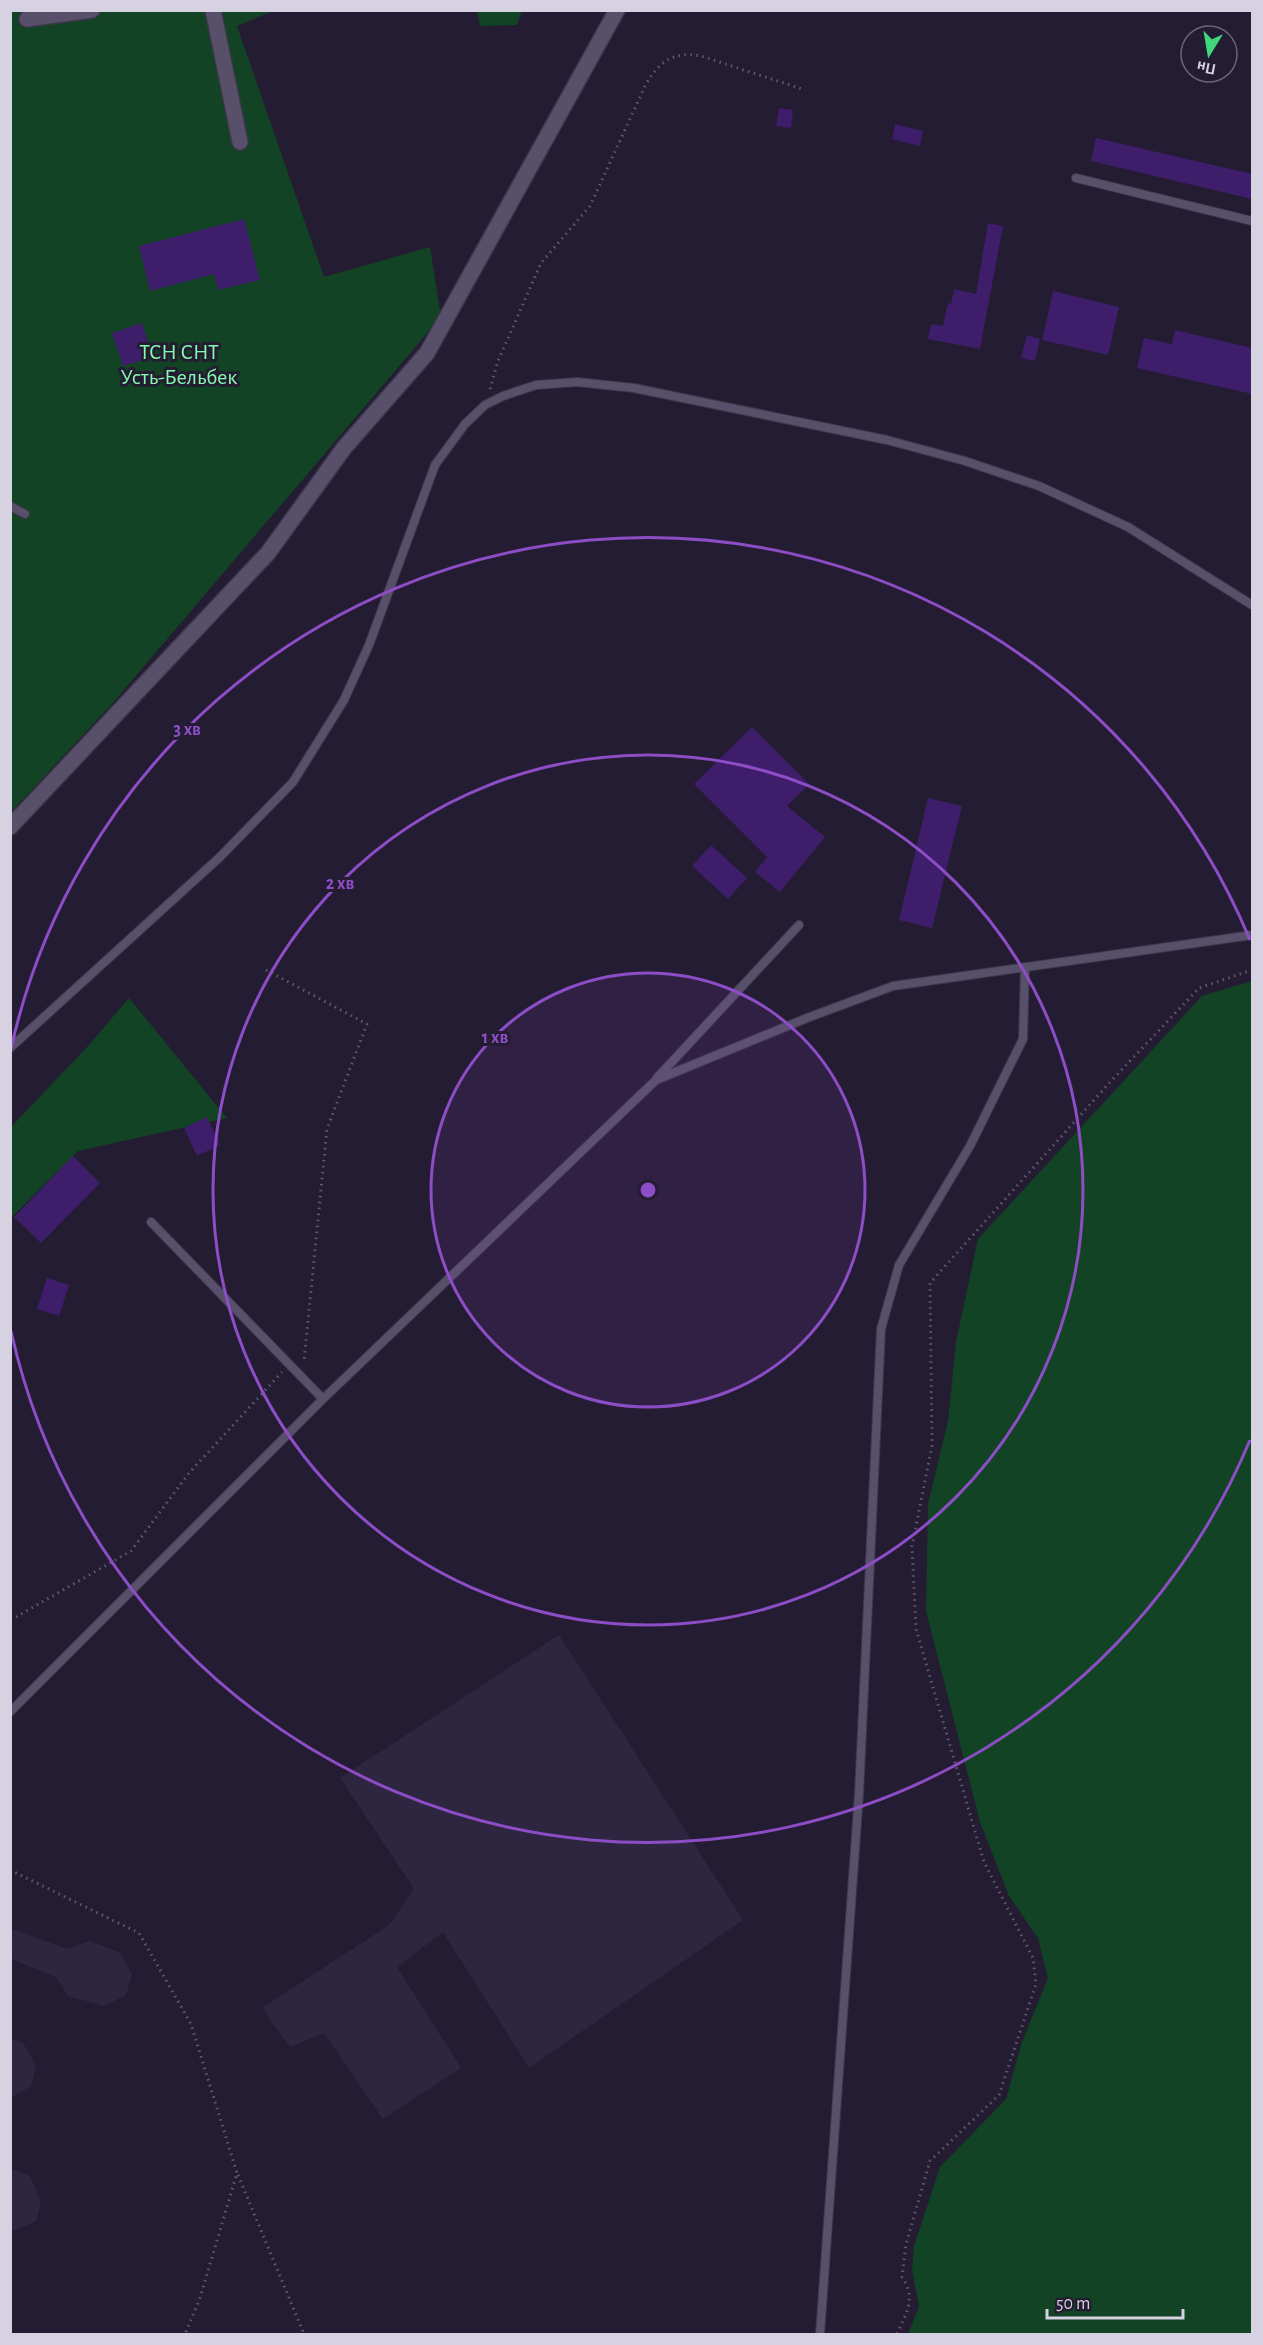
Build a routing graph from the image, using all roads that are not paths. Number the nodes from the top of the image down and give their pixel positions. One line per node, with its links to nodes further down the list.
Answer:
1 (92, 10): 4 (street)
2 (213, 10): 5 (street)
3 (617, 10): 11 (street)
4 (27, 19)
5 (240, 142)
6 (1076, 178): 7 (lane)
7 (1252, 221)
8 (10, 506): 9 (lane)
9 (25, 514)
10 (1252, 605): 15 (lane)
11 (10, 827)
12 (799, 925): 16 (lane)
13 (1252, 935): 14 (lane)
14 (1025, 967): 16 (lane); 20 (lane)
15 (10, 1048)
16 (656, 1080): 18 (lane)
17 (151, 1222): 18 (lane)
18 (323, 1399): 19 (lane)
19 (10, 1712)
20 (820, 2334)

